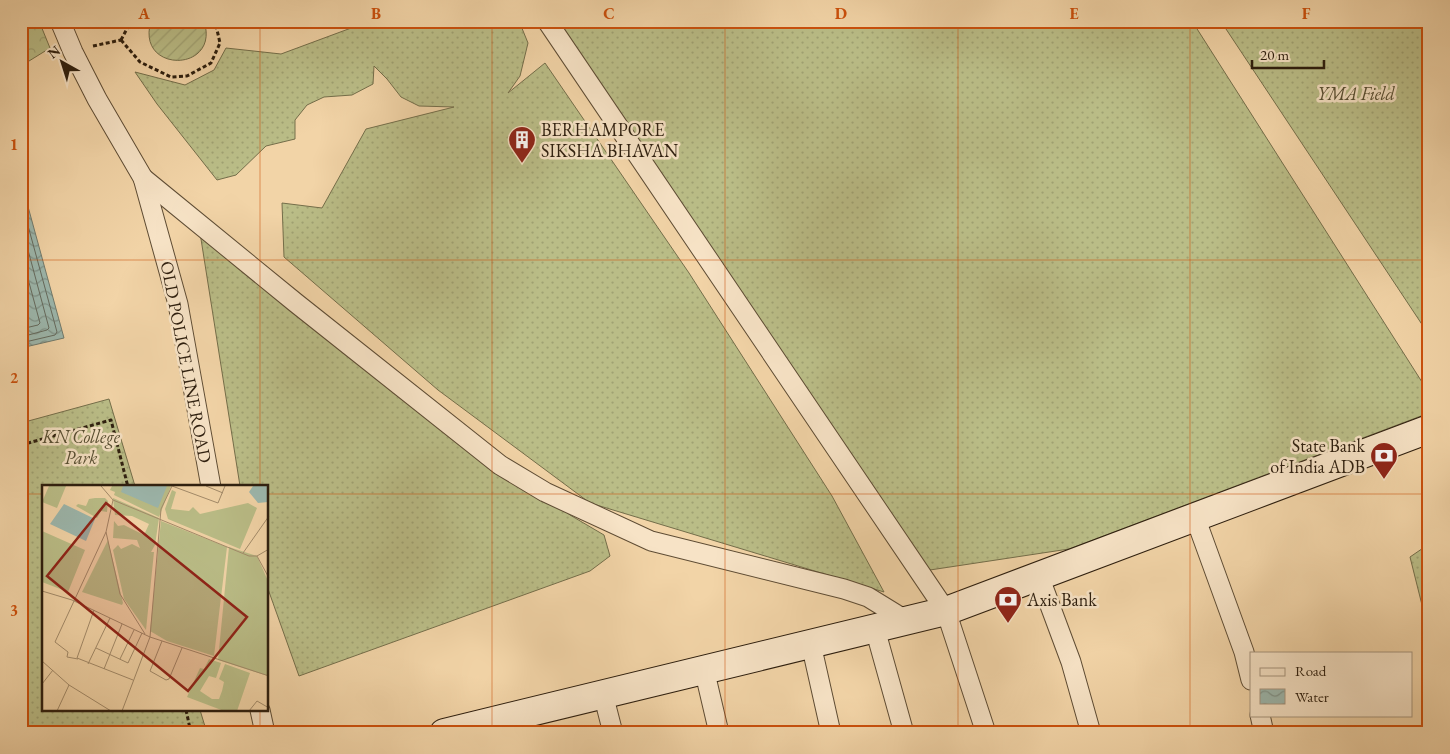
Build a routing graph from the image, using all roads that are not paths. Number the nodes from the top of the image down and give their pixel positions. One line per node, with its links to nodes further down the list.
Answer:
1 (60, 21): 3 (street, OLD POLICE LINE ROAD)
2 (548, 21): 8 (street)
3 (143, 178): 5 (street, OLD POLICE LINE ROAD); 9 (street)
4 (1429, 429): 6 (street)
5 (211, 485)
6 (1195, 517): 7 (street); 13 (street)
7 (1039, 576): 8 (street); 24 (street)
8 (946, 611): 9 (street); 23 (street)
9 (907, 621): 10 (street)
10 (875, 629): 11 (street); 22 (street)
11 (811, 644): 12 (street); 21 (street)
12 (704, 669): 14 (street); 20 (street)
13 (1250, 676)
14 (603, 694): 17 (street); 19 (street)
15 (260, 712): 18 (street)
16 (1260, 716): 25 (street)
17 (457, 731)
18 (265, 733)
19 (613, 733)
20 (719, 733)
21 (831, 733)
22 (904, 733)
23 (986, 733)
24 (1091, 733)
25 (1264, 733)

